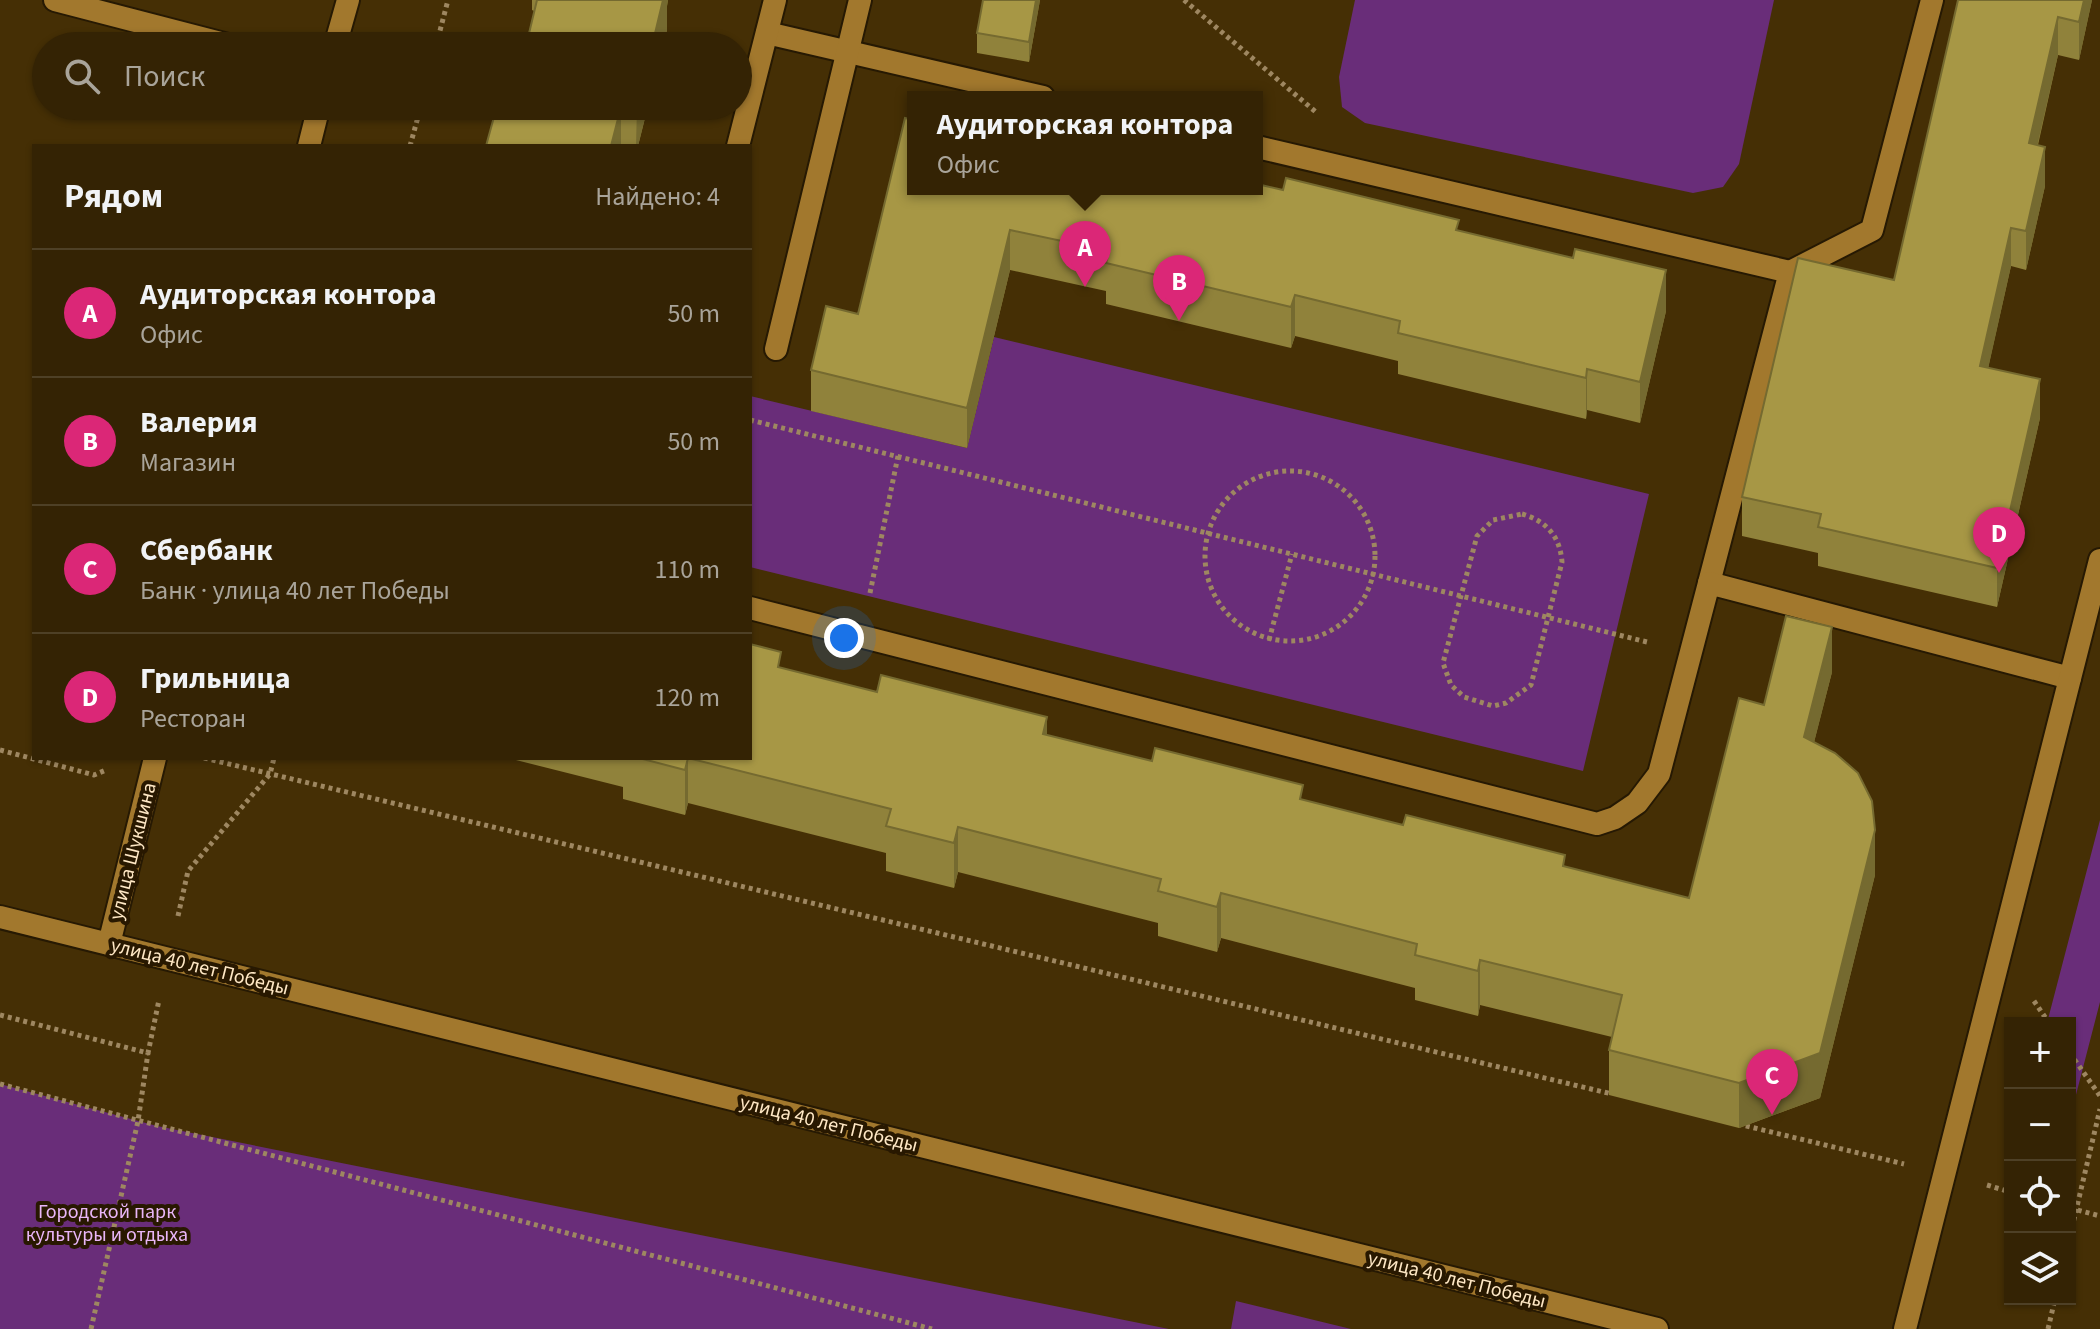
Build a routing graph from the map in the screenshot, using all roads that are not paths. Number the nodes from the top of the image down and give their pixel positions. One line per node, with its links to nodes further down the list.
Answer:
1 (55, 0): 6 (street)
2 (348, 0): 7 (street)
3 (775, 0): 8 (street)
4 (860, 0): 9 (street)
5 (1932, 0): 17 (street)
6 (178, 32)
7 (339, 32)
8 (767, 33): 9 (street); 10 (street)
9 (848, 51): 11 (street); 18 (street)
10 (752, 91)
11 (1018, 91)
12 (316, 120): 14 (street)
13 (745, 120): 15 (street)
14 (310, 144)
15 (739, 144)
16 (1263, 148): 17 (street)
17 (1790, 272): 20 (street)
18 (776, 349)
19 (2100, 560): 22 (street)
20 (1709, 583): 21 (street); 22 (street)
21 (752, 609)
22 (2070, 678): 27 (street)
23 (155, 760): 25 (street, улица Шукшина)
24 (0, 917): 25 (street, улица 40 лет Победы)
25 (109, 944): 26 (street, улица 40 лет Победы)
26 (1657, 1329)
27 (1905, 1329)

